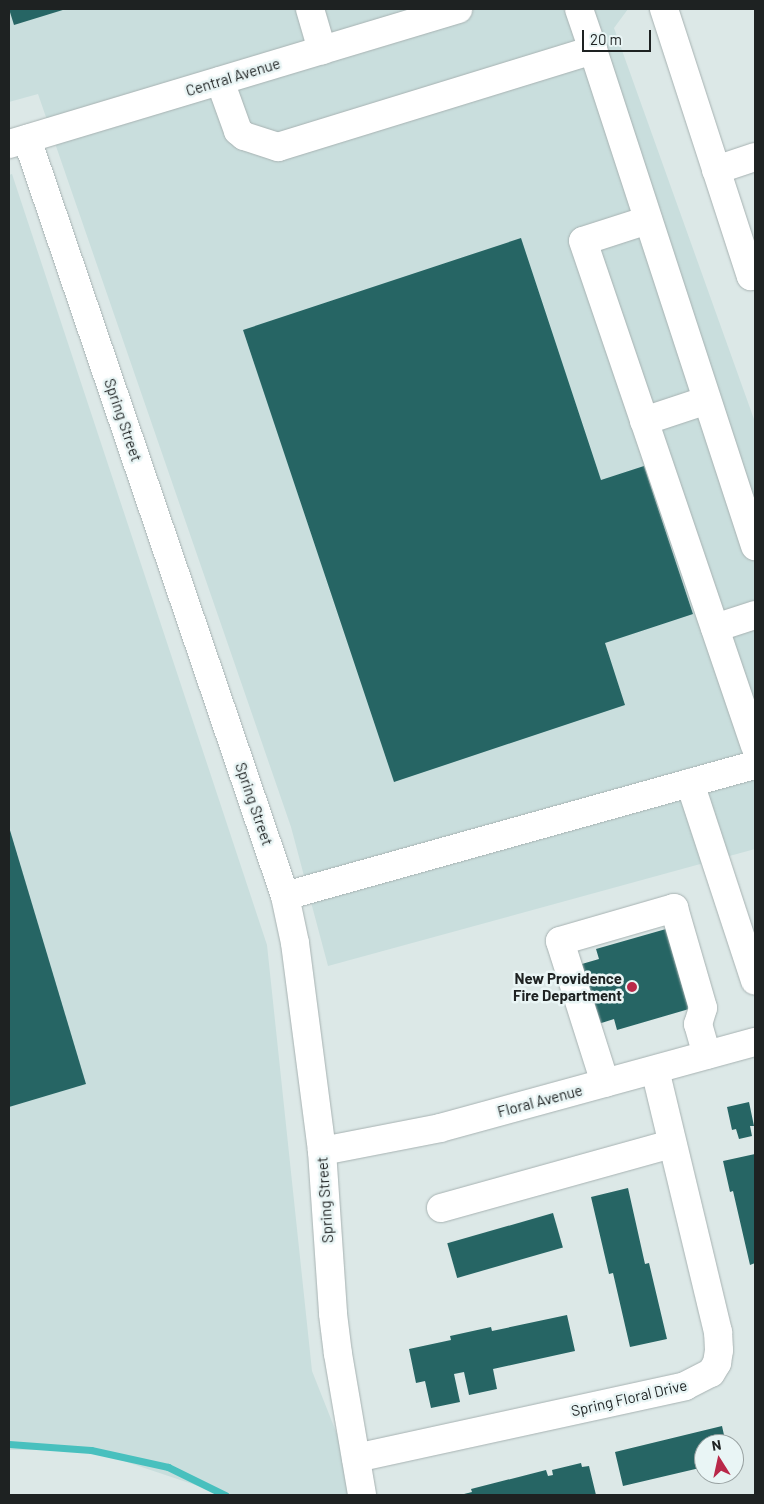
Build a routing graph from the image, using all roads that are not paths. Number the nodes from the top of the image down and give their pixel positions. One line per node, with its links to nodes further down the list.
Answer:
1 (310, 9): 6 (street)
2 (458, 9): 5 (street, Central Avenue)
3 (579, 9): 7 (street)
4 (664, 9): 11 (street)
5 (392, 18): 6 (street, Central Avenue)
6 (322, 50): 8 (street, Central Avenue)
7 (593, 50): 8 (street); 12 (street)
8 (220, 81): 9 (street, Central Avenue)
9 (18, 142): 22 (street, Spring Street)
10 (755, 158): 11 (street)
11 (716, 170): 13 (street)
12 (648, 220): 14 (street); 15 (street)
13 (755, 274)
14 (707, 400): 15 (street); 16 (street)
15 (644, 421): 18 (street)
16 (755, 546)
17 (755, 615): 18 (street)
18 (715, 628): 19 (street)
19 (755, 746)
20 (755, 765): 21 (street)
21 (690, 783): 22 (street); 23 (street)
22 (285, 896): 29 (street, Spring Street)
23 (755, 981)
24 (755, 1042): 25 (street, Floral Avenue)
25 (707, 1055): 26 (street, Floral Avenue); 27 (street)
26 (655, 1070): 27 (street, Floral Avenue); 28 (street, Spring Floral Drive)
27 (605, 1083): 29 (street, Floral Avenue)
28 (672, 1144): 30 (street); 31 (street, Spring Floral Drive)
29 (322, 1152): 31 (street, Spring Street)
30 (441, 1208)
31 (356, 1458): 32 (street, Spring Street)
32 (362, 1495)

